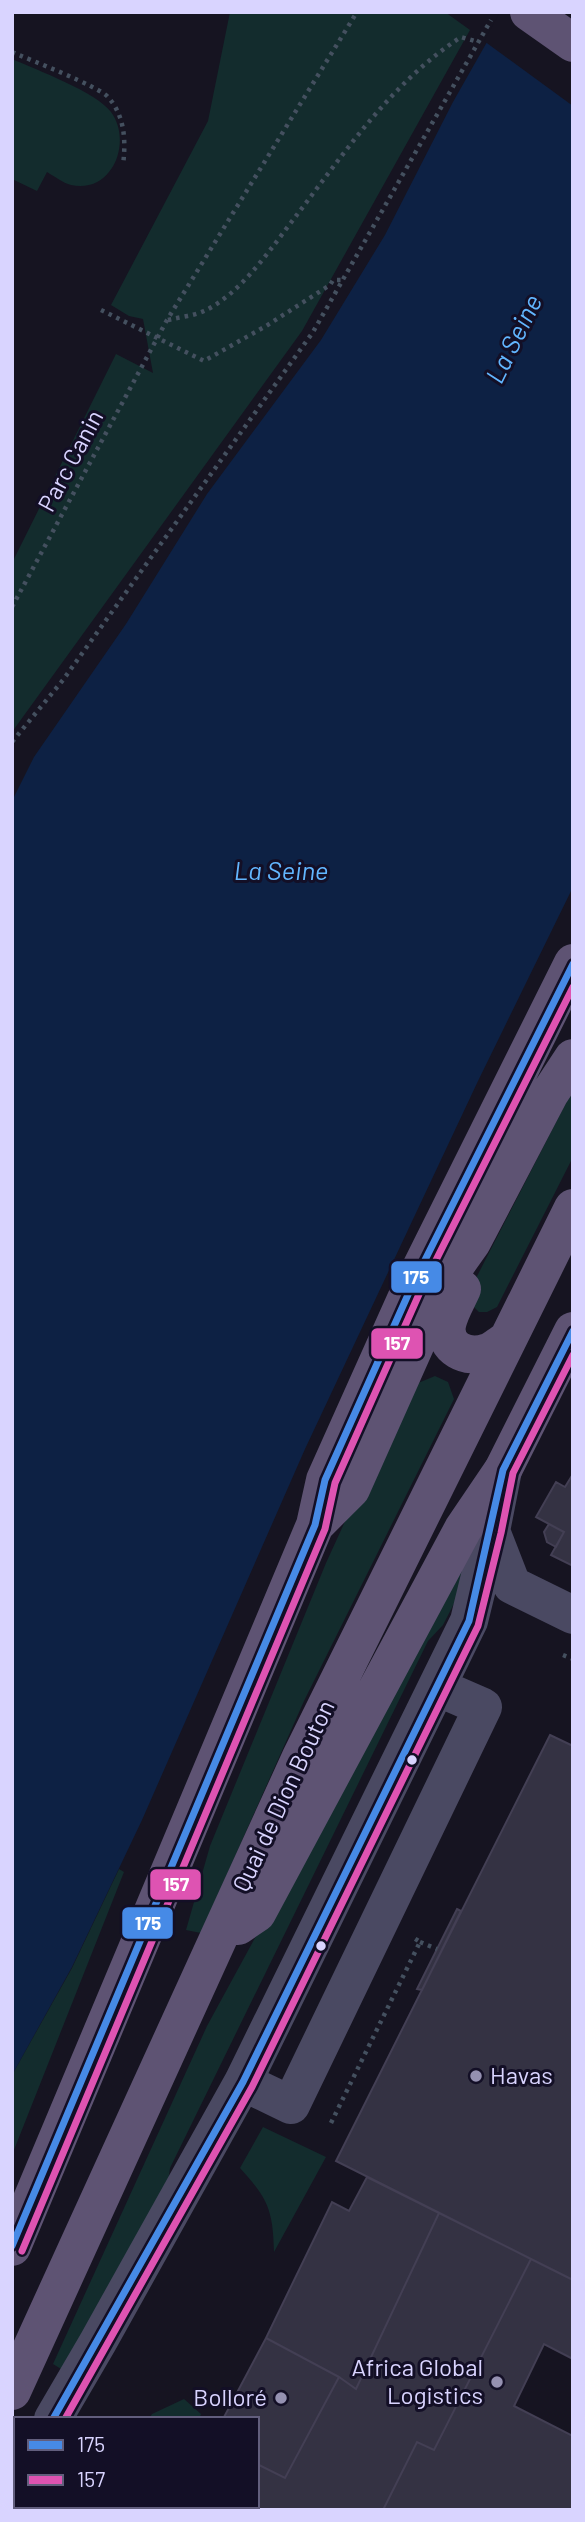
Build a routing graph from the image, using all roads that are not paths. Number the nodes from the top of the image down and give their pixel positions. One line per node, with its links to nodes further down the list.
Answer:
1 (529, 12): 2 (main road)
2 (573, 43)
3 (573, 963): 10 (main road)
4 (573, 1058): 6 (main road)
5 (573, 1209): 7 (main road, Quai de Dion Bouton)
6 (472, 1242): 7 (main road); 10 (main road)
7 (506, 1341): 16 (main road, Quai de Dion Bouton)
8 (570, 1343): 9 (main road)
9 (503, 1470): 11 (street); 16 (main road)
10 (315, 1525): 18 (main road)
11 (491, 1531): 12 (street); 13 (street)
12 (512, 1584): 13 (street); 14 (street)
13 (473, 1603): 15 (street)
14 (573, 1615)
15 (437, 1686): 17 (street); 17 (street)
16 (219, 1939): 19 (main road, Quai de Dion Bouton)
17 (243, 2082): 20 (street)
18 (12, 2246)
19 (12, 2391)
20 (54, 2417)

